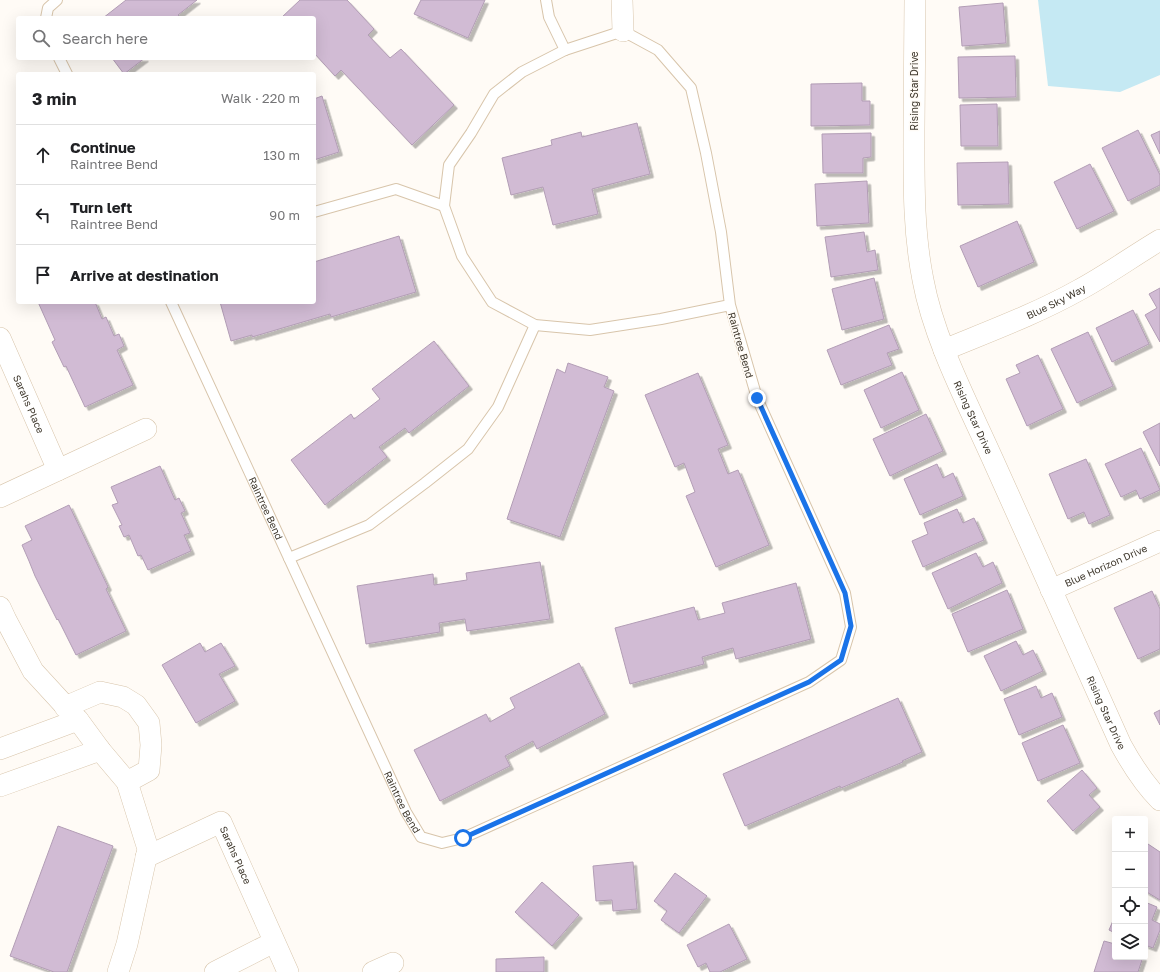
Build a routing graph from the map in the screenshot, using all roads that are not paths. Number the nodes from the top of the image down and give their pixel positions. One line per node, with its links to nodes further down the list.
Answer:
1 (57, 0): 5 (lane)
2 (546, 0): 7 (lane)
3 (622, 0): 6 (street)
4 (915, 0): 17 (street, Rising Star Drive)
5 (46, 16)
6 (623, 31): 7 (lane); 14 (lane, Raintree Bend)
7 (565, 50): 10 (lane)
8 (60, 60): 9 (lane)
9 (65, 72)
10 (444, 206): 11 (lane); 15 (lane)
11 (316, 211)
12 (1160, 240): 17 (street, Blue Sky Way)
13 (172, 304): 22 (lane, Raintree Bend)
14 (730, 305): 15 (lane); 22 (lane, Raintree Bend)
15 (535, 325): 22 (lane)
16 (0, 338): 19 (street, Sarahs Place)
17 (944, 350): 23 (street, Rising Star Drive)
18 (146, 429): 19 (street)
19 (58, 470): 20 (street)
20 (0, 497)
21 (1160, 541): 23 (street, Blue Horizon Drive)
22 (289, 558)
23 (1051, 590): 30 (street, Rising Star Drive)
24 (0, 607): 25 (street)
25 (72, 713): 26 (street); 27 (street); 28 (street)
26 (0, 749)
27 (100, 750): 28 (street); 29 (street)
28 (127, 782): 31 (street)
29 (0, 786)
30 (1160, 800)
31 (146, 857): 32 (street, Sarahs Place); 34 (street)
32 (274, 942): 35 (street); 36 (street, Sarahs Place)
33 (393, 963): 37 (street)
34 (118, 972)
35 (215, 972)
36 (288, 972)
37 (374, 972)

